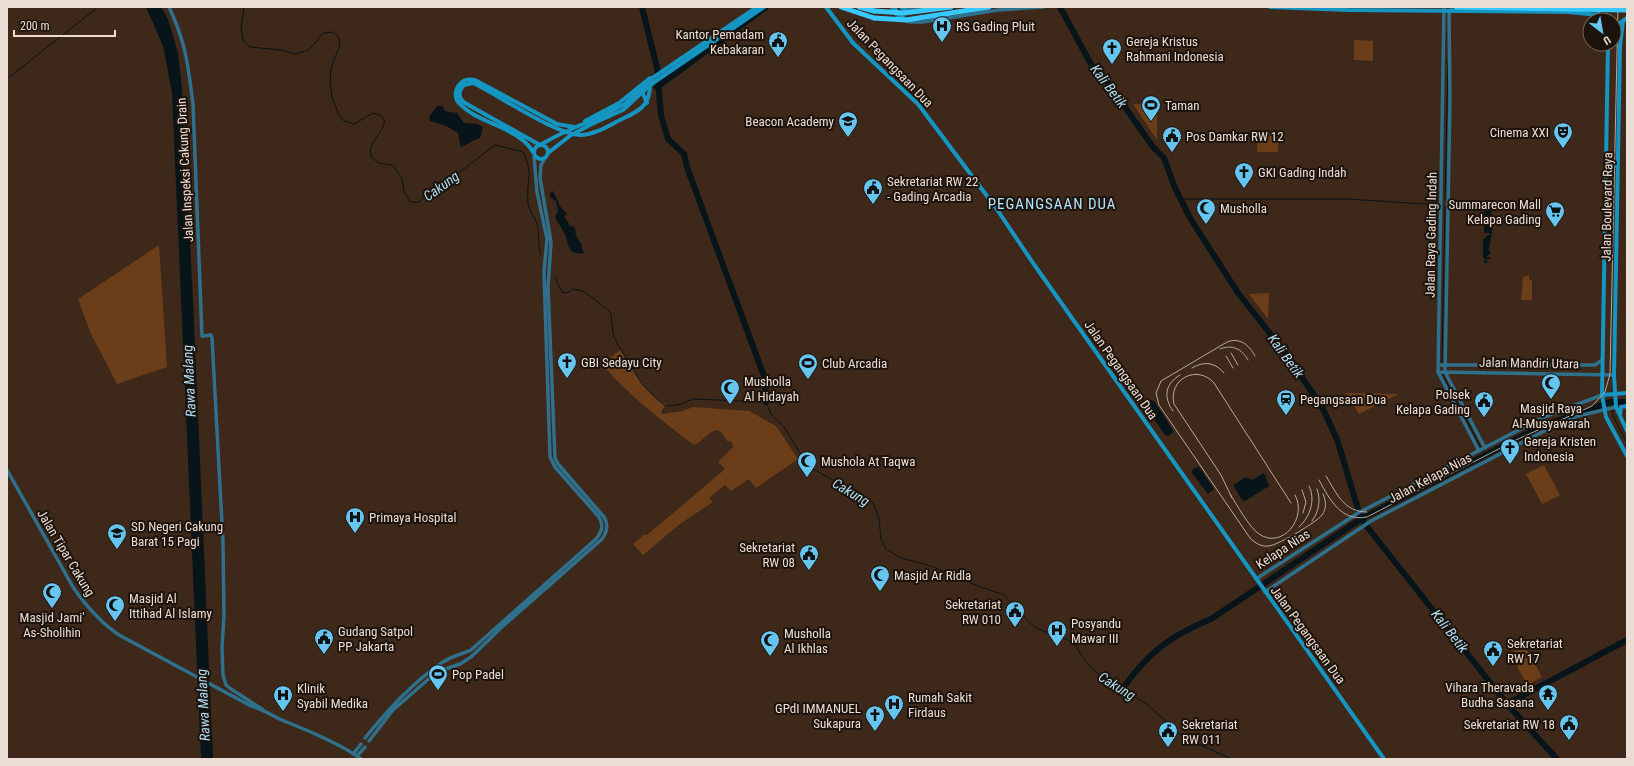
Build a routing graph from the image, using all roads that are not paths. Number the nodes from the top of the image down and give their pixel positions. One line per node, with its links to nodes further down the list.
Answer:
1 (169, 7): 73 (street, Jalan Inspeksi Cakung Drain)
2 (754, 7): 27 (main road, bridge)
3 (757, 7): 32 (main road, bridge)
4 (764, 7): 32 (main road, bridge)
5 (826, 7): 71 (main road, Jalan Pegangsaan Dua)
6 (841, 7): 14 (highway, bridge)
7 (859, 7): 13 (highway, bridge)
8 (893, 7): 15 (main road, bridge); 23 (street)
9 (901, 7): 13 (main road, bridge)
10 (905, 7): 11 (street); 23 (street)
11 (922, 7)
12 (937, 7): 24 (street)
13 (952, 7)
14 (988, 7)
15 (994, 7)
16 (1042, 7): 24 (street)
17 (1270, 7): 19 (main road)
18 (1593, 7): 22 (main road)
19 (1444, 8): 20 (main road); 50 (street, Jalan Raya Gading Indah)
20 (1453, 8): 21 (highway, bridge); 22 (main road); 47 (street, Jalan Raya Gading Indah)
21 (1627, 10)
22 (1590, 12)
23 (896, 15): 24 (street)
24 (939, 20)
25 (1608, 52): 41 (main road, Jalan Boulevard Raya)
26 (1620, 52): 42 (main road, Jalan Boulevard Raya)
27 (650, 78): 28 (main road); 29 (main road)
28 (635, 89): 29 (main road); 33 (main road)
29 (647, 103): 36 (main road)
30 (526, 106): 31 (main road); 34 (main road); 39 (main road)
31 (523, 111): 35 (main road); 37 (main road)
32 (594, 121): 33 (main road); 36 (main road)
33 (582, 124): 34 (main road)
34 (576, 127): 35 (main road)
35 (565, 132): 36 (main road); 37 (main road)
36 (571, 135): 38 (main road)
37 (540, 144): 38 (main road); 39 (main road)
38 (548, 153): 40 (main road)
39 (534, 154): 40 (main road); 43 (street)
40 (545, 158): 44 (street)
41 (1606, 164): 42 (main road); 46 (main road, Jalan Boulevard Raya)
42 (1617, 164): 56 (main road, Jalan Boulevard Raya)
43 (544, 267): 44 (street); 45 (street)
44 (549, 267): 45 (street)
45 (546, 272): 69 (street)
46 (1602, 360): 49 (street, Jalan Mandiri Utara); 55 (main road, Jalan Boulevard Raya)
47 (1444, 364): 48 (street, Jalan Mandiri Utara); 50 (street, Jalan Mandiri Utara); 52 (street, Jalan Raya Gading Indah)
48 (1500, 364): 49 (street, Jalan Mandiri Utara); 53 (street)
49 (1506, 364): 54 (street)
50 (1438, 365): 51 (street, Jalan Raya Gading Indah)
51 (1438, 372): 52 (street, Jalan Mandiri Utara); 66 (street, Jalan Raya Gading Indah)
52 (1445, 372): 53 (street, Jalan Mandiri Utara); 65 (street, Jalan Raya Gading Indah)
53 (1500, 372): 54 (street, Jalan Mandiri Utara)
54 (1506, 373): 55 (street, Jalan Mandiri Utara)
55 (1602, 374): 56 (street, Jalan Mandiri Utara); 58 (main road, Jalan Boulevard Raya)
56 (1614, 375): 59 (main road, Jalan Boulevard Raya)
57 (1627, 393): 59 (main road)
58 (1602, 395): 59 (main road); 62 (main road, Jalan Boulevard Raya); 65 (street, Jalan Kelapa Nias)
59 (1615, 395): 60 (main road, Jalan Boulevard Raya)
60 (1615, 406): 62 (street, Jalan Kelapa Nias); 63 (main road, Jalan Boulevard Raya)
61 (1627, 406): 63 (main road)
62 (1605, 408): 67 (main road, Jalan Boulevard Raya); 72 (street, Jalan Kelapa Nias)
63 (1620, 418): 64 (main road, Jalan Boulevard Raya)
64 (1627, 431)
65 (1484, 448): 66 (street, Jalan Kelapa Nias)
66 (1479, 450): 70 (street, Jalan Kelapa Nias)
67 (1627, 456)
68 (7, 470): 73 (street, Jalan Tipar Cakung)
69 (590, 503): 74 (street); 75 (street)
70 (1322, 536): 71 (street, Kelapa Nias)
71 (1256, 580): 72 (main road, Jalan Pegangsaan Dua)
72 (1264, 591): 82 (main road, Jalan Pegangsaan Dua)
73 (262, 709): 80 (street)
74 (376, 724): 75 (street); 76 (street)
75 (380, 727): 77 (street)
76 (365, 738)
77 (370, 741)
78 (361, 744): 80 (street)
79 (365, 747): 81 (street)
80 (353, 754): 81 (street)
81 (359, 758)
82 (1384, 759)

